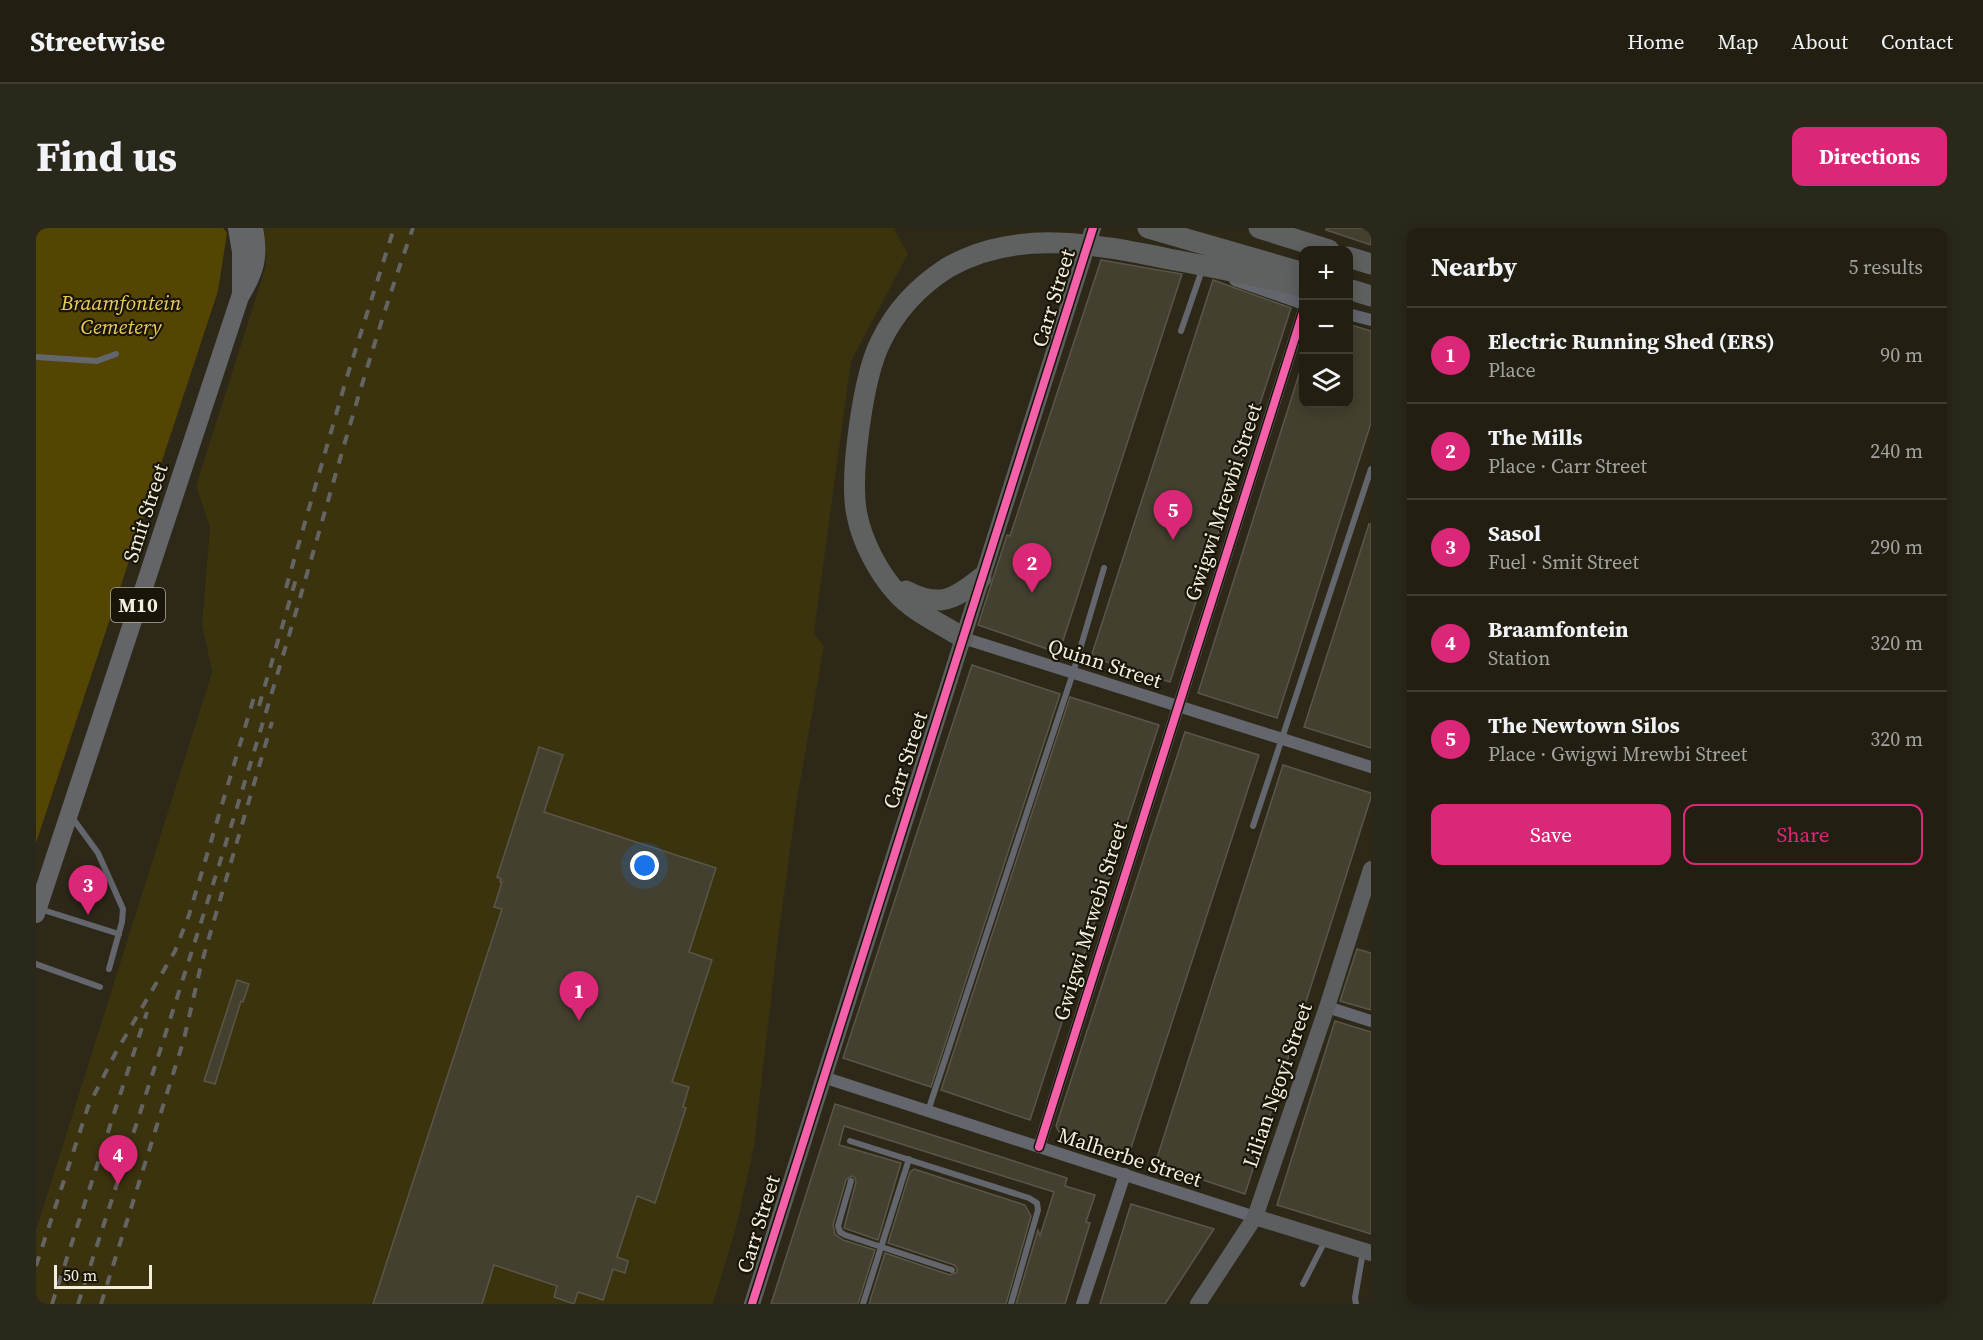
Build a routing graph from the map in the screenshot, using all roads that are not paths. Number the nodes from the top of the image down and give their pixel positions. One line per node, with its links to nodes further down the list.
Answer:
1 (237, 228): 14 (main road, Smit Street / M10)
2 (254, 228): 14 (main road, Smit Street / M10)
3 (1148, 228): 10 (highway)
4 (1259, 228): 6 (highway)
5 (1092, 231): 9 (street); 25 (street, Carr Street)
6 (1316, 246)
7 (1353, 259): 8 (highway)
8 (1371, 264)
9 (1202, 270): 16 (street); 20 (lane)
10 (1299, 272)
11 (1299, 285): 26 (highway, bridge)
12 (1353, 291): 15 (highway)
13 (1353, 296): 15 (highway)
14 (240, 297): 32 (main road, Smit Street / M10)
15 (1371, 298)
16 (1299, 302)
17 (1353, 315): 18 (street)
18 (1371, 320)
19 (1299, 325): 29 (street, Gwigwi Mrewbi Street)
20 (1181, 331)
21 (116, 354): 22 (lane)
22 (36, 357)
23 (1371, 469): 30 (lane)
24 (1104, 568): 28 (lane)
25 (981, 578): 26 (highway); 27 (street, Carr Street)
26 (889, 583): 27 (highway)
27 (963, 638): 28 (street, Quinn Street); 42 (street, Carr Street)
28 (1073, 673): 29 (street, Quinn Street); 43 (lane)
29 (1176, 707): 30 (street, Quinn Street); 45 (street, Gwigwi Mrwebi Street)
30 (1281, 740): 31 (street, Quinn Street); 33 (lane)
31 (1371, 767)
32 (69, 813): 35 (main road, Smit Street / M10); 36 (lane)
33 (1253, 826)
34 (1371, 869): 40 (street, Lilian Ngoyi Street)
35 (37, 912): 36 (lane)
36 (119, 933): 38 (lane)
37 (36, 964): 39 (lane)
38 (109, 969)
39 (100, 987)
40 (1327, 1007): 41 (street); 49 (street, Lilian Ngoyi Street)
41 (1371, 1021)
42 (823, 1077): 43 (street, Malherbe Street); 55 (street, Carr Street)
43 (928, 1111): 45 (street, Malherbe Street)
44 (850, 1141): 46 (lane)
45 (1039, 1147): 47 (street, Malherbe Street)
46 (909, 1160): 51 (lane); 57 (lane)
47 (1125, 1174): 49 (street, Malherbe Street); 58 (street)
48 (851, 1181): 51 (lane)
49 (1255, 1217): 50 (street, Malherbe Street); 59 (street, Lilian Ngoyi Street)
50 (1326, 1239): 52 (street, Malherbe Street); 54 (lane)
51 (881, 1248): 53 (lane); 56 (lane)
52 (1367, 1251): 60 (lane)
53 (952, 1270)
54 (1302, 1284)
55 (754, 1303)
56 (863, 1304)
57 (1011, 1304)
58 (1082, 1304)
59 (1198, 1304)
60 (1356, 1304)

